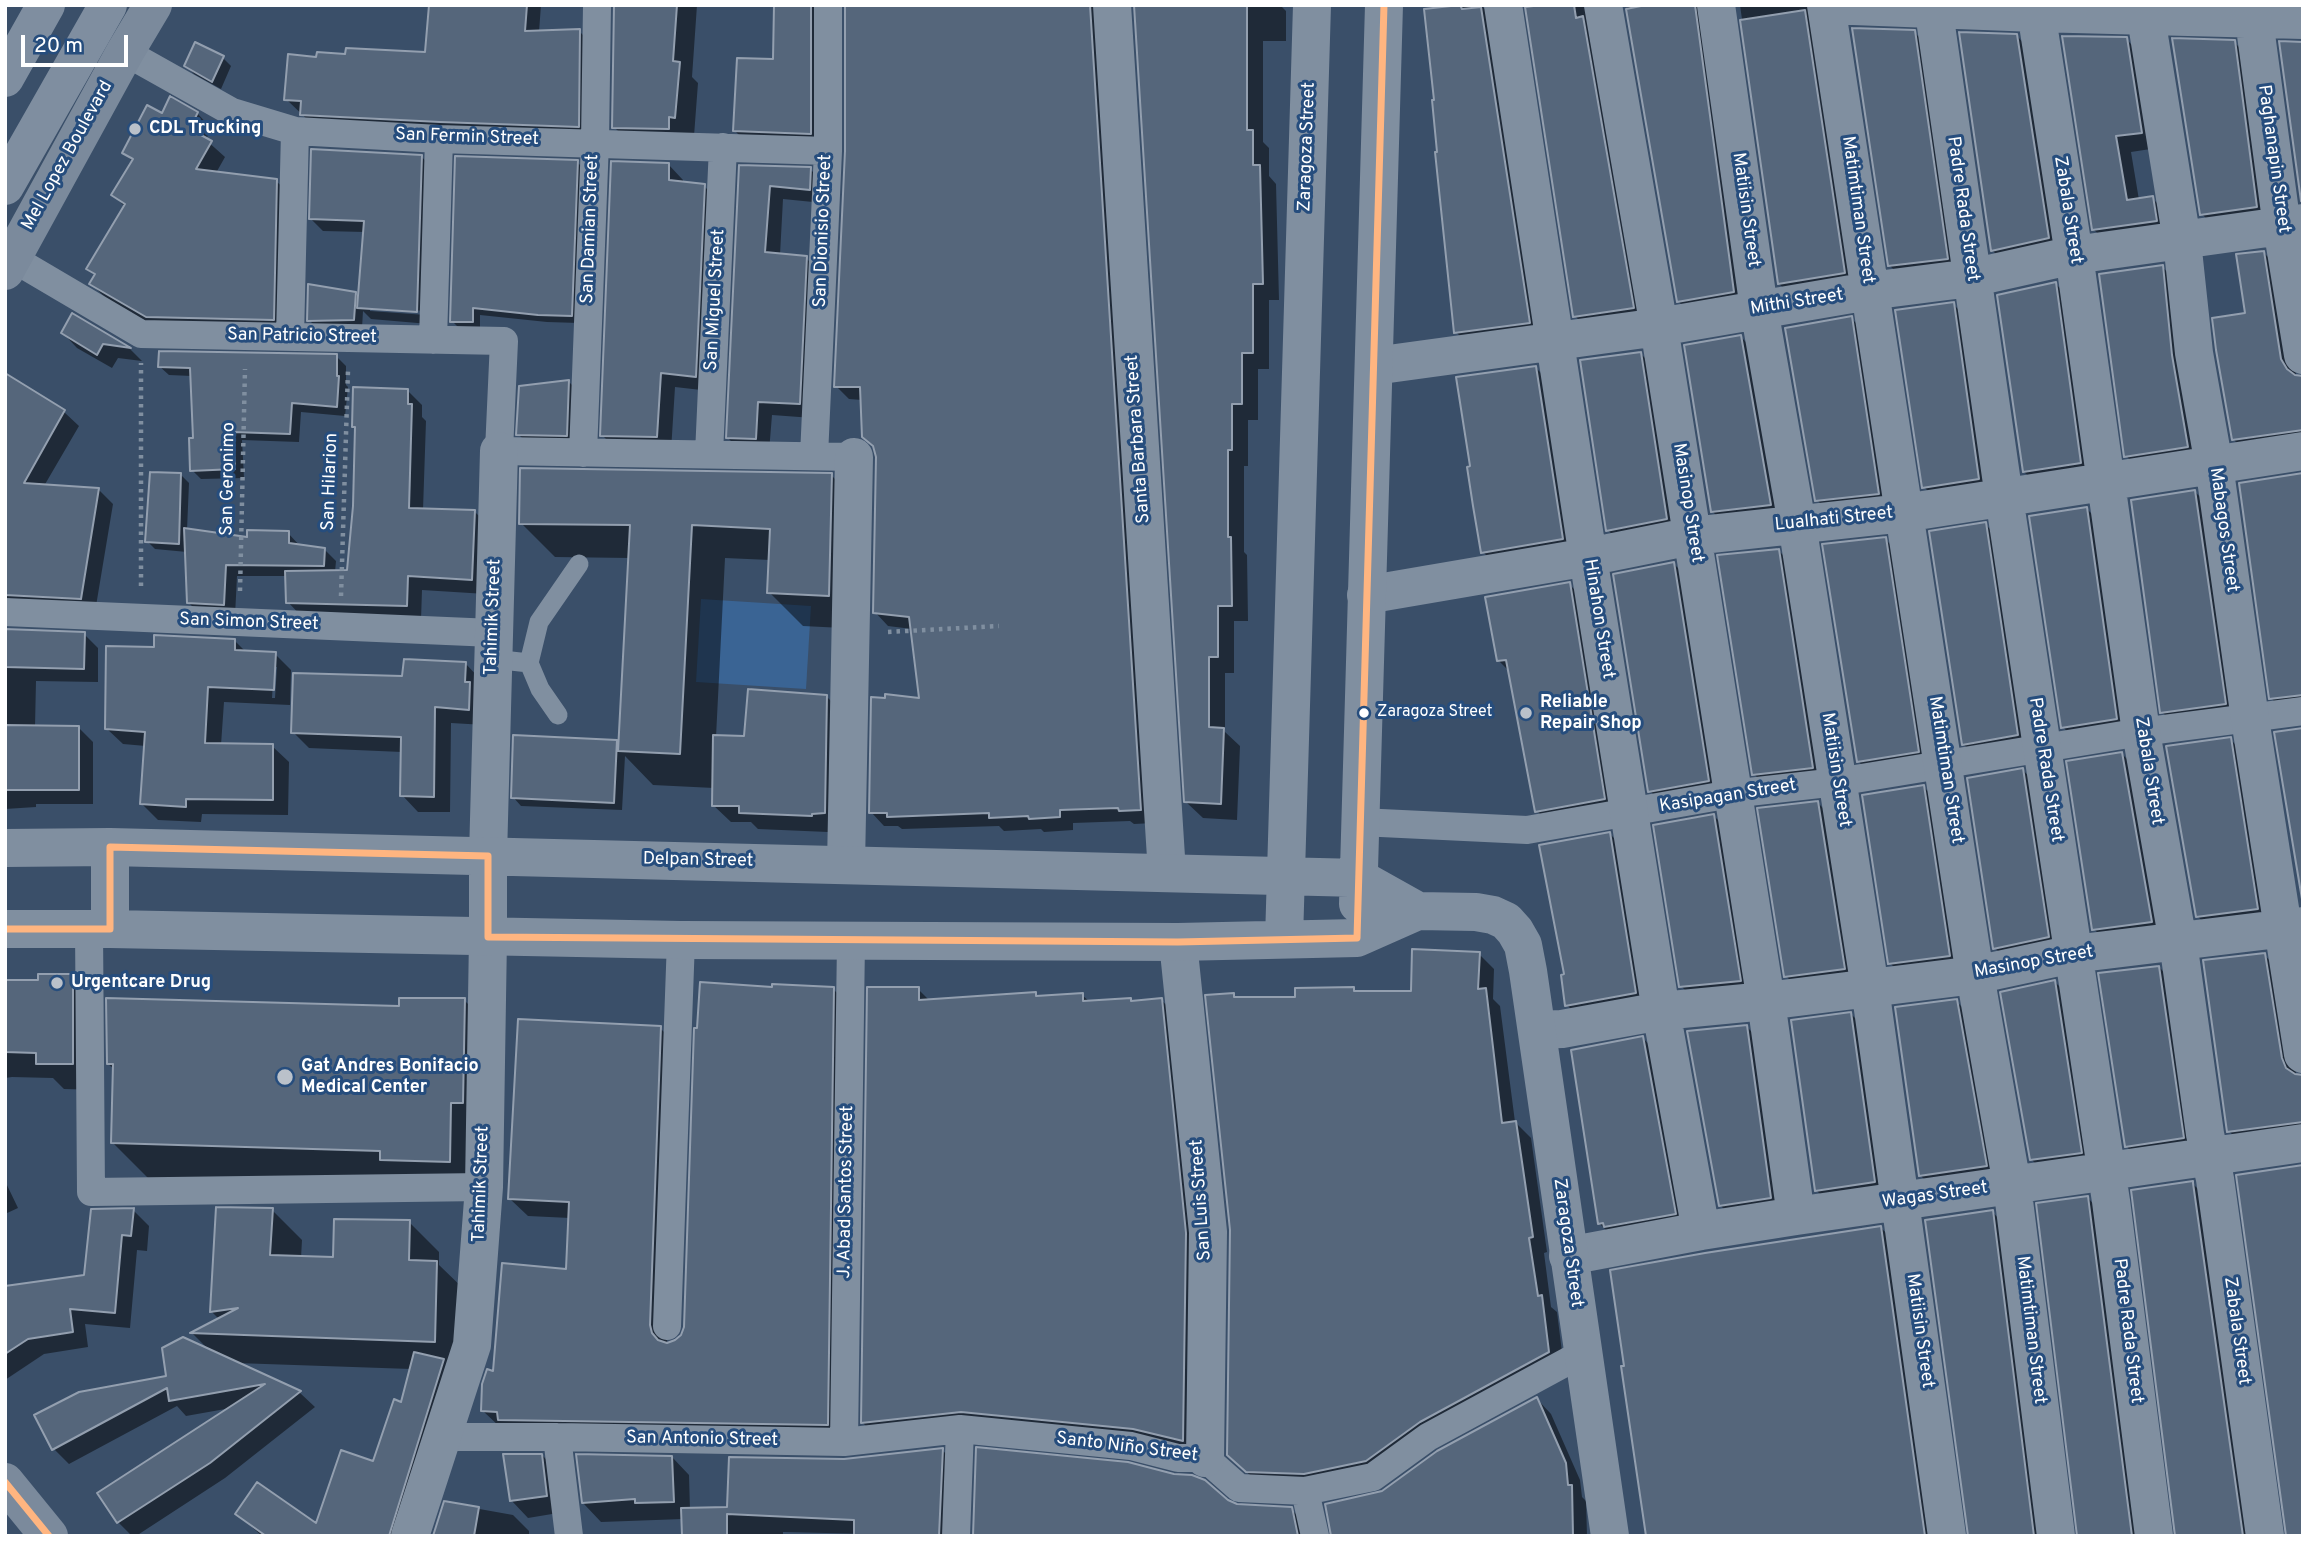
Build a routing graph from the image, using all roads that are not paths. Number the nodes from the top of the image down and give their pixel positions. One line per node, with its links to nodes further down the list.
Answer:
1 (46, 5): 19 (highway)
2 (108, 5): 25 (highway)
3 (153, 5): 18 (main road, Mel Lopez Boulevard)
4 (597, 5): 22 (street, San Damian Street)
5 (828, 5): 24 (street, San Dionisio Street)
6 (1112, 5): 70 (street, Santa Barbara Street)
7 (1312, 5): 71 (street, Zaragoza Street)
8 (1384, 5): 38 (street)
9 (1503, 5): 36 (street, Hinahon Street)
10 (1603, 5): 33 (street, Masinop Street)
11 (1716, 5): 32 (street, Matiisin Street)
12 (1827, 5): 13 (street); 31 (street, Matimtiman Street)
13 (1933, 7): 14 (street); 30 (street, Padre Rada Street)
14 (2036, 9): 15 (street); 28 (street, Zabala Street)
15 (2145, 10): 16 (street); 27 (street, Mabagos Street)
16 (2253, 12): 17 (street); 26 (street, Paghanapin Street)
17 (2303, 20)
18 (125, 52): 20 (street, San Fermin Street); 29 (main road, Mel Lopez Boulevard)
19 (5, 78)
20 (295, 131): 21 (street, San Fermin Street); 34 (street)
21 (439, 139): 22 (street, San Fermin Street); 35 (street)
22 (595, 142): 23 (street, San Fermin Street); 41 (street, San Damian Street)
23 (723, 146): 24 (street, San Fermin Street); 42 (street, San Miguel Street)
24 (828, 150): 43 (street, San Dionisio Street)
25 (5, 186)
26 (2292, 225): 27 (street, Mithi Street); 37 (street, Paghanapin Street)
27 (2182, 241): 28 (street, Mithi Street); 45 (street, Mabagos Street)
28 (2074, 255): 30 (street, Mithi Street); 46 (street, Zabala Street)
29 (9, 265): 34 (street, San Patricio Street)
30 (1971, 278): 31 (street, Mithi Street); 47 (street, Padre Rada Street)
31 (1869, 291): 32 (street, Mithi Street); 48 (street, Matimtiman Street)
32 (1759, 309): 33 (street, Mithi Street); 49 (street, Matiisin Street)
33 (1659, 327): 36 (street, Mithi Street); 50 (street, Masinop Street)
34 (290, 337): 35 (street, San Patricio Street)
35 (433, 340): 39 (street, San Patricio Street)
36 (1555, 340): 38 (street, Mithi Street); 51 (street, Hinahon Street)
37 (2303, 355)
38 (1374, 366): 53 (street)
39 (499, 451): 41 (street); 55 (street, Tahimik Street)
40 (2303, 452): 45 (street, Lualhati Street)
41 (583, 453): 42 (street)
42 (709, 454): 43 (street)
43 (814, 456): 44 (street)
44 (854, 457): 69 (street)
45 (2214, 465): 46 (street, Lualhati Street); 58 (street, Mabagos Street)
46 (2105, 482): 47 (street, Lualhati Street); 59 (street, Zabala Street)
47 (2004, 497): 48 (street, Lualhati Street); 60 (street, Padre Rada Street)
48 (1904, 513): 49 (street, Lualhati Street); 61 (street, Matimtiman Street)
49 (1797, 524): 50 (street, Lualhati Street); 62 (street, Matiisin Street)
50 (1692, 536): 51 (street, Lualhati Street); 63 (street, Masinop Street)
51 (1588, 557): 53 (street, Lualhati Street); 64 (street, Hinahon Street)
52 (579, 564): 55 (lane)
53 (1366, 595): 65 (street)
54 (5, 612): 55 (street, San Simon Street)
55 (505, 651): 57 (lane); 68 (street, Tahimik Street)
56 (2303, 711): 58 (street, Kasipagan Street)
57 (558, 715)
58 (2250, 719): 59 (street, Kasipagan Street); 74 (street, Mabagos Street)
59 (2141, 732): 60 (street, Kasipagan Street); 83 (street, Zabala Street)
60 (2042, 749): 61 (street, Kasipagan Street); 84 (street, Padre Rada Street)
61 (1945, 764): 62 (street, Kasipagan Street); 85 (street, Matimtiman Street)
62 (1837, 782): 63 (street, Kasipagan Street); 86 (street, Matiisin Street)
63 (1731, 794): 64 (street, Kasipagan Street); 87 (street, Masinop Street)
64 (1629, 813): 65 (street, Kasipagan Street); 88 (street, Hinahon Street)
65 (1360, 822): 72 (street)
66 (110, 847): 67 (street, Delpan Street); 68 (street, Delpan Street); 76 (street)
67 (5, 848)
68 (488, 856): 69 (street, Delpan Street); 77 (street, Tahimik Street)
69 (846, 865): 70 (street, Delpan Street)
70 (1167, 873): 71 (street, Delpan Street)
71 (1286, 877): 72 (street, Zaragoza Street); 79 (street, Zaragoza Street)
72 (1359, 878): 73 (street, Zaragoza Street); 78 (street)
73 (1418, 911): 78 (street, Zaragoza Street); 89 (street, Zaragoza Street)
74 (2293, 928): 83 (street, Masinop Street); 90 (street, Mabagos Street)
75 (5, 929): 76 (street)
76 (99, 929): 77 (street); 95 (street)
77 (488, 937): 80 (street); 95 (street, Tahimik Street)
78 (1357, 938): 79 (street, Zaragoza Street)
79 (1284, 939): 82 (street)
80 (681, 940): 81 (street); 100 (street)
81 (851, 942): 82 (street); 105 (street, J. Abad Santos Street)
82 (1178, 942): 106 (street, San Luis Street)
83 (2178, 942): 84 (street, Masinop Street); 92 (street, Zabala Street)
84 (2073, 954): 85 (street, Masinop Street); 93 (street, Padre Rada Street)
85 (1976, 975): 86 (street, Masinop Street); 94 (street, Matimtiman Street)
86 (1870, 988): 87 (street, Masinop Street); 96 (street, Matiisin Street)
87 (1766, 1001): 88 (street, Masinop Street); 97 (street, Masinop Street)
88 (1661, 1011): 89 (street, Masinop Street); 98 (street, Hinahon Street)
89 (1537, 1030): 99 (street, Zaragoza Street)
90 (2303, 1054)
91 (2303, 1143): 92 (street, Wagas Street)
92 (2211, 1157): 93 (street, Wagas Street); 118 (street, Zabala Street)
93 (2106, 1171): 94 (street, Wagas Street); 117 (street, Padre Rada Street)
94 (2012, 1185): 96 (street, Wagas Street); 116 (street, Matimtiman Street)
95 (484, 1187): 103 (street, Tahimik Street)
96 (1901, 1201): 97 (street, Wagas Street); 115 (street, Matiisin Street)
97 (1796, 1216): 98 (street, Wagas Street)
98 (1701, 1231): 99 (street, Wagas Street)
99 (1568, 1256): 101 (street, Zaragoza Street)
100 (667, 1326)
101 (1583, 1353): 108 (street, Santo Niño Street); 114 (street, Zaragoza Street)
102 (960, 1429): 105 (street, San Antonio Street); 106 (street, Santo Niño Street); 112 (street)
103 (444, 1437): 104 (street, San Antonio Street); 110 (street, Tahimik Street)
104 (557, 1437): 105 (street, San Antonio Street); 111 (street)
105 (844, 1442)
106 (1205, 1458): 108 (street, Santo Niño Street)
107 (5, 1482): 109 (main road)
108 (1306, 1491): 113 (street)
109 (49, 1536)
110 (410, 1536)
111 (569, 1536)
112 (956, 1536)
113 (1315, 1536)
114 (1610, 1536)
115 (1947, 1536)
116 (2056, 1536)
117 (2154, 1536)
118 (2265, 1536)

